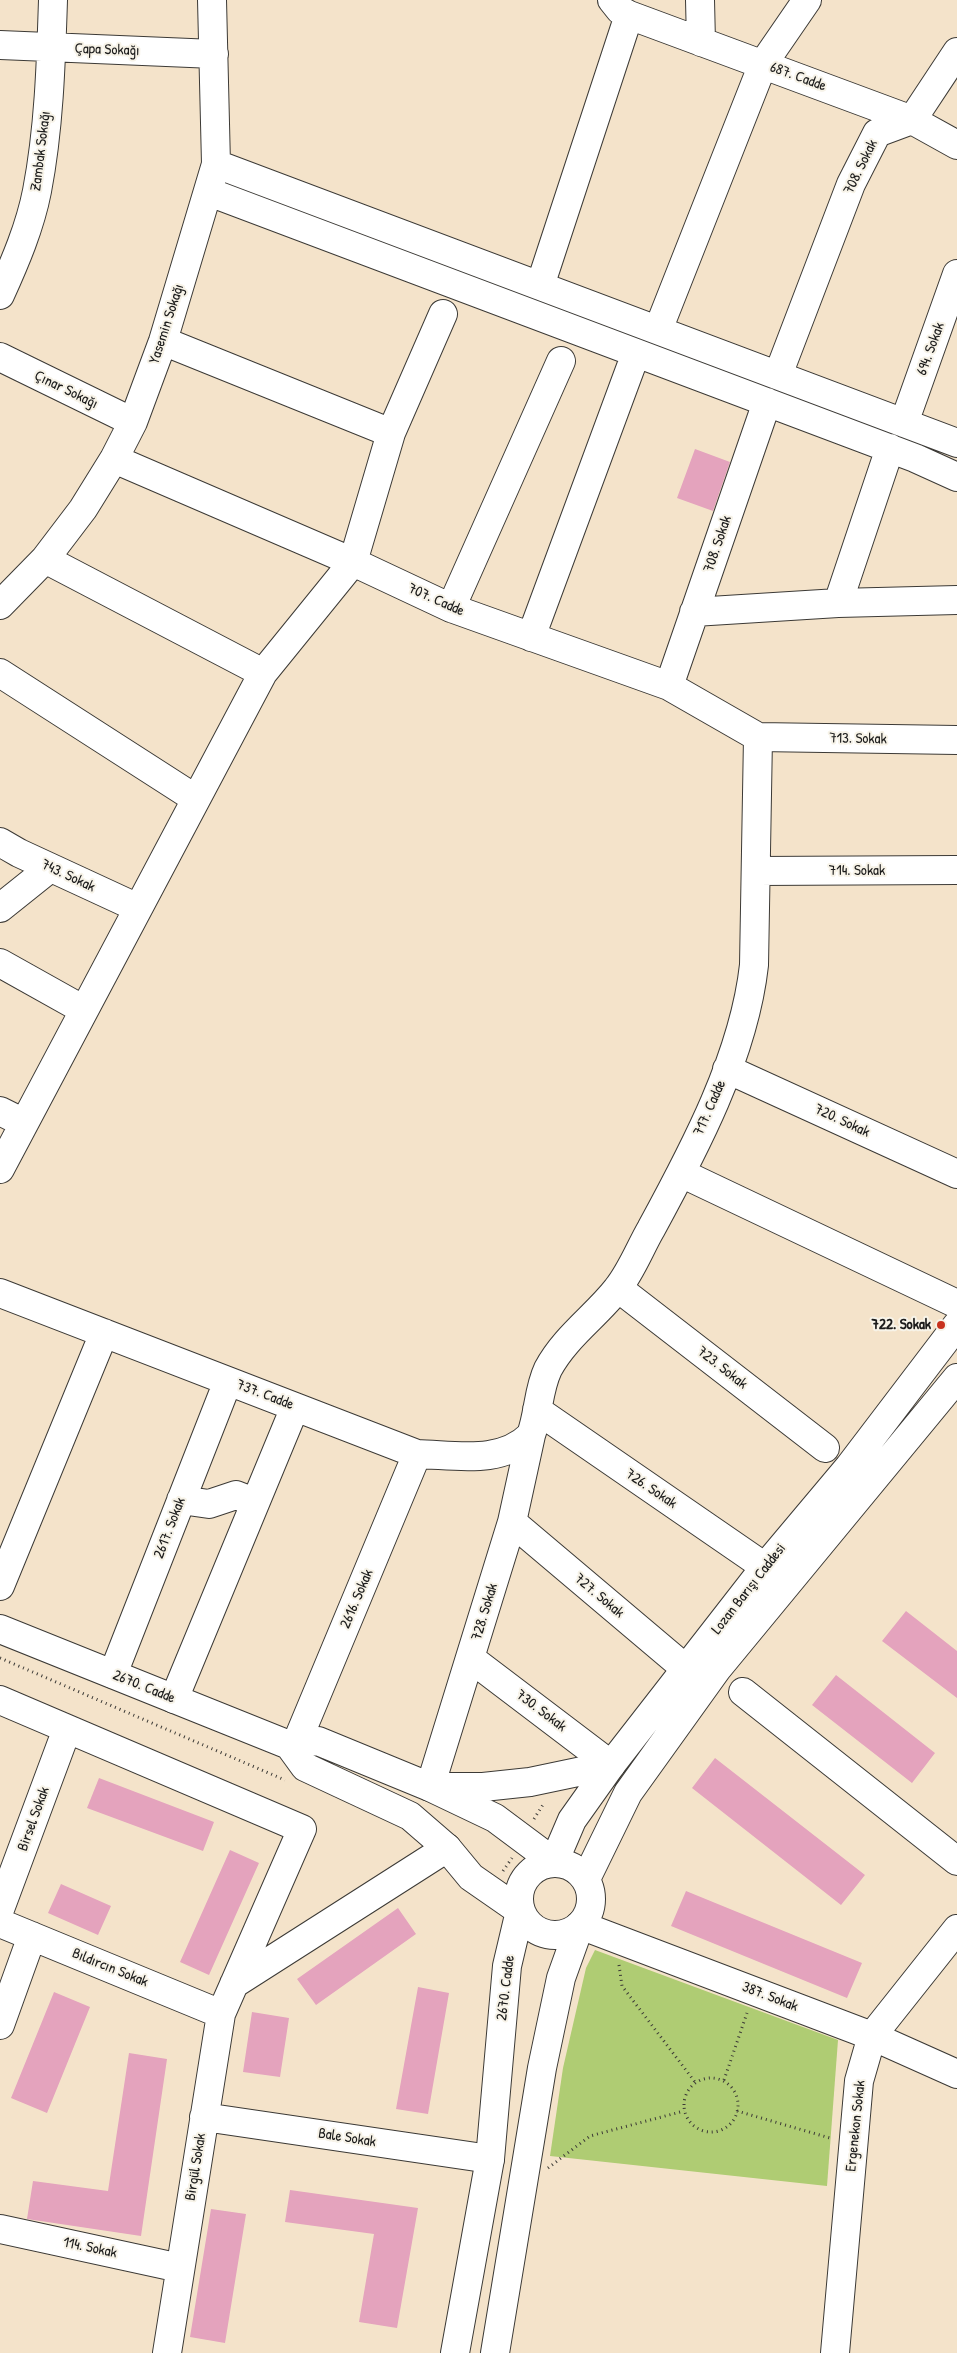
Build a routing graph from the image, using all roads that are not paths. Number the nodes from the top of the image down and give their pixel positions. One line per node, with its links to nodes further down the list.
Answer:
1 (53, 0): 8 (street, Zambak Sokağı)
2 (212, 0): 10 (street, Yasemin Sokağı)
3 (700, 0): 6 (street)
4 (807, 0): 11 (street)
5 (621, 8): 6 (street, 687. Cadde); 17 (street)
6 (701, 42): 11 (street, 687. Cadde)
7 (0, 45): 8 (street, Çapa Sokağı)
8 (52, 48): 10 (street, Çapa Sokağı); 18 (street, Zambak Sokağı)
9 (957, 52): 12 (street)
10 (214, 54): 14 (street, Yasemin Sokağı)
11 (763, 64): 12 (street, 687. Cadde); 20 (street)
12 (912, 120): 13 (street, 687. Cadde); 25 (street, 708. Sokak)
13 (957, 145)
14 (216, 164): 15 (street, Yasemin Sokağı); 17 (street)
15 (209, 192): 21 (street, Yasemin Sokağı); 22 (street)
16 (957, 274): 28 (street, 694. Sokak)
17 (540, 286): 20 (street)
18 (0, 295)
19 (443, 314): 29 (street)
20 (658, 330): 25 (street)
21 (163, 341): 27 (street, Yasemin Sokağı); 29 (street)
22 (636, 353): 26 (street); 41 (street)
23 (0, 357): 27 (street, Çınar Sokağı)
24 (561, 360): 39 (street)
25 (778, 375): 28 (street)
26 (767, 402): 31 (street); 40 (street, 708. Sokak)
27 (133, 422): 32 (street, Yasemin Sokağı)
28 (904, 423): 30 (street)
29 (391, 433): 35 (street)
30 (957, 443)
31 (890, 448): 33 (street); 37 (street)
32 (114, 459): 34 (street, Yasemin Sokağı); 35 (street, 707. Cadde)
33 (957, 477)
34 (45, 559): 38 (street, Yasemin Sokağı); 43 (street)
35 (353, 562): 39 (street, 707. Cadde); 43 (street)
36 (957, 600): 37 (street)
37 (838, 604): 40 (street)
38 (0, 605)
39 (451, 608): 41 (street, 707. Cadde)
40 (694, 612): 44 (street, 708. Sokak)
41 (531, 636): 44 (street, 707. Cadde)
42 (0, 673): 47 (street)
43 (263, 673): 47 (street)
44 (669, 686): 45 (street, 707. Cadde)
45 (758, 737): 46 (street, 713. Sokak); 51 (street, 717. Cadde)
46 (957, 740)
47 (196, 799): 53 (street)
48 (0, 842): 49 (street, 743. Sokak)
49 (50, 868): 52 (street); 53 (street, 743. Sokak)
50 (957, 870): 51 (street, 714. Sokak)
51 (757, 871): 56 (street, 717. Cadde)
52 (0, 908)
53 (138, 908): 55 (street)
54 (0, 963): 55 (street)
55 (84, 1010): 58 (street)
56 (727, 1069): 60 (street, 717. Cadde); 61 (street, 720. Sokak)
57 (0, 1111): 58 (street)
58 (24, 1124): 59 (street)
59 (0, 1169)
60 (681, 1173): 62 (street, 717. Cadde); 64 (street)
61 (957, 1174)
62 (618, 1288): 70 (street, 717. Cadde); 71 (street, 723. Sokak)
63 (0, 1293): 66 (street, 737. Cadde)
64 (957, 1304)
65 (957, 1325): 76 (street, Lozan Barışı Caddesi)
66 (104, 1333): 68 (street, 737. Cadde); 77 (street)
67 (957, 1378): 92 (street, Lozan Barışı Caddesi)
68 (228, 1381): 69 (street, 737. Cadde); 73 (street, 2617. Sokak)
69 (295, 1407): 72 (street, 737. Cadde); 74 (street)
70 (534, 1422): 72 (street, 737. Cadde); 75 (street, 728. Sokak); 76 (street, 726. Sokak)
71 (825, 1448)
72 (417, 1454): 86 (street, 2616. Sokak)
73 (181, 1500): 74 (street); 81 (street, 2617. Sokak)
74 (254, 1502): 83 (street)
75 (512, 1522): 79 (street, 728. Sokak); 80 (street, 727. Sokak)
76 (765, 1567): 80 (street, Lozan Barışı Caddesi)
77 (0, 1586)
78 (0, 1629): 81 (street, 2670. Cadde)
79 (470, 1658): 87 (street, 730. Sokak); 88 (street, 728. Sokak)
80 (686, 1669): 87 (street, Lozan Barışı Caddesi)
81 (113, 1674): 83 (street, 2670. Cadde)
82 (743, 1692): 90 (street)
83 (174, 1699): 86 (street, 2670. Cadde)
84 (0, 1700): 85 (street)
85 (67, 1729): 93 (street, Birsel Sokak); 99 (street, Birgül Sokak)
86 (292, 1744): 88 (street, 2670. Cadde); 89 (street)
87 (611, 1765): 88 (street); 91 (street, Lozan Barışı Caddesi)
88 (430, 1786): 91 (street, 2670. Cadde)
89 (447, 1848): 94 (street); 99 (street)
90 (957, 1861)
91 (554, 1862): 92 (street); 94 (street)
92 (586, 1879): 96 (street)
93 (0, 1909)
94 (520, 1911): 96 (street); 105 (street, 2670. Cadde)
95 (0, 1923): 98 (street, Bıldırcın Sokak)
96 (580, 1925): 102 (street, 387. Sokak); 110 (street)
97 (957, 1929): 102 (street, Ergenekon Sokak)
98 (32, 1936): 100 (street, Bıldırcın Sokak); 101 (street)
99 (234, 1984): 100 (street, Birgül Sokak)
100 (221, 2014): 104 (street, Birgül Sokak)
101 (0, 2025)
102 (872, 2036): 103 (street, 387. Sokak); 111 (street, Ergenekon Sokak)
103 (957, 2074)
104 (204, 2117): 105 (street, Bale Sokak); 107 (street, Birgül Sokak)
105 (490, 2159): 109 (street, 2670. Cadde)
106 (0, 2229): 107 (street, 114. Sokak)
107 (180, 2268): 108 (street, Birgül Sokak)
108 (167, 2353)
109 (455, 2353)
110 (495, 2353)
111 (835, 2353)

